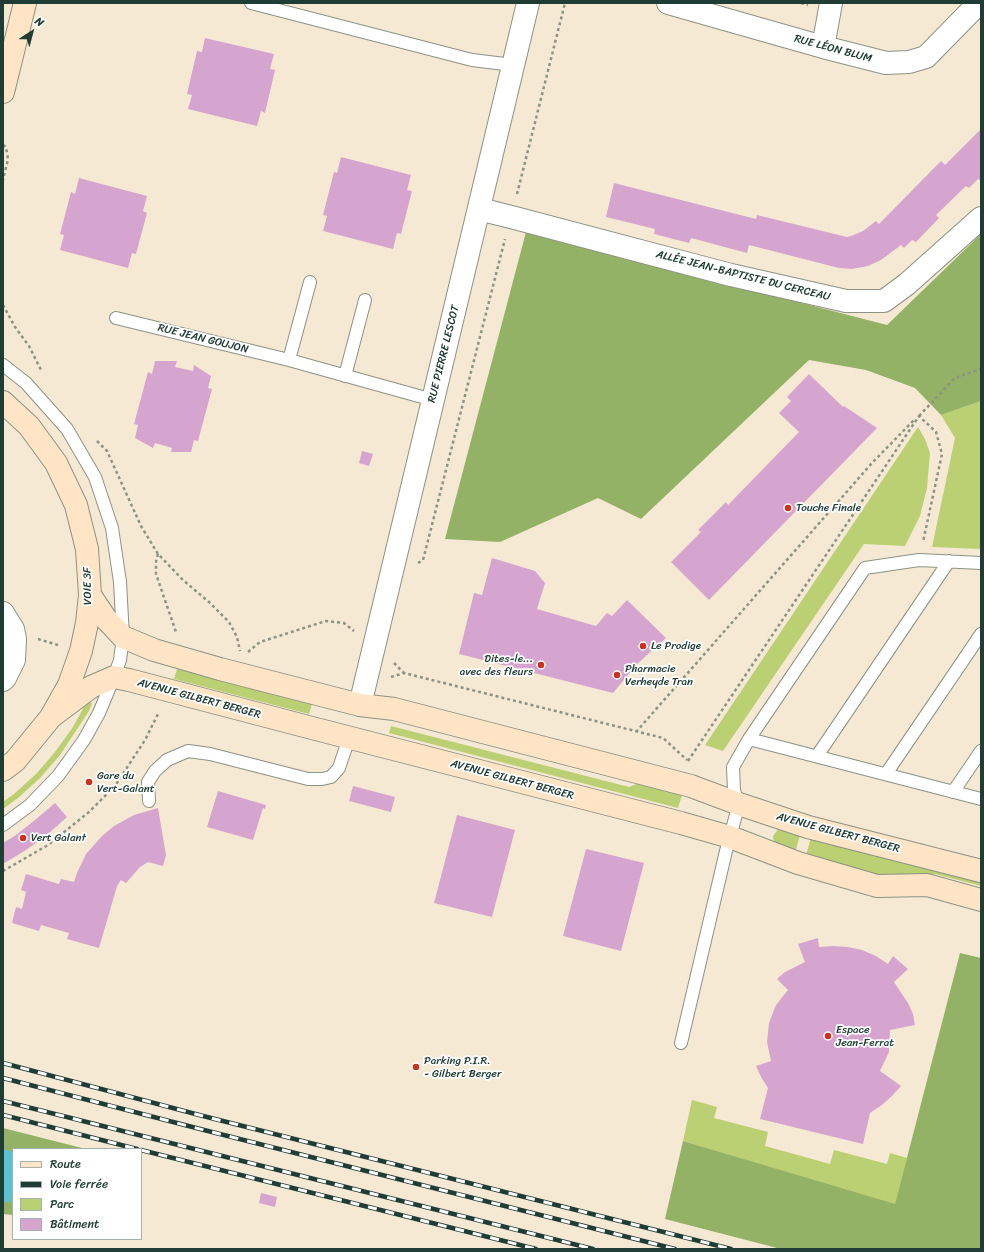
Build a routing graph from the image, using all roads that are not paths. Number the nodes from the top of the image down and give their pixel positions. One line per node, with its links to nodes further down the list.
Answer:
1 (25, 3): 9 (street)
2 (251, 3): 8 (lane)
3 (528, 3): 8 (street, RUE PIERRE LESCOT)
4 (668, 3): 7 (street, RUE LÉON BLUM)
5 (831, 3): 7 (street)
6 (979, 3): 7 (street, RUE LÉON BLUM)
7 (823, 47)
8 (513, 65): 10 (street, RUE PIERRE LESCOT)
9 (3, 92)
10 (479, 209): 11 (street, ALLÉE JEAN-BAPTISTE DU CERCEAU); 18 (street, RUE PIERRE LESCOT)
11 (981, 218)
12 (310, 282): 15 (lane)
13 (365, 300): 17 (lane)
14 (116, 318): 15 (lane, RUE JEAN GOUJON)
15 (289, 360): 17 (lane, RUE JEAN GOUJON)
16 (3, 365): 25 (lane)
17 (345, 376): 18 (lane, RUE JEAN GOUJON)
18 (432, 400): 28 (street, RUE PIERRE LESCOT)
19 (3, 402): 22 (street, VOIE 3F)
20 (949, 561): 21 (lane); 31 (lane); 33 (lane)
21 (981, 562)
22 (90, 595): 25 (street, AVENUE GILBERT BERGER); 29 (street, VOIE 3F)
23 (3, 613): 27 (street)
24 (981, 634): 35 (lane)
25 (123, 637): 26 (lane); 28 (street, AVENUE GILBERT BERGER)
26 (114, 677): 29 (street); 30 (street, AVENUE GILBERT BERGER); 40 (lane)
27 (3, 680)
28 (362, 695): 30 (street); 39 (street, AVENUE GILBERT BERGER)
29 (51, 717): 34 (street, VOIE 3F)
30 (349, 738): 38 (lane); 41 (street, AVENUE GILBERT BERGER)
31 (750, 739): 33 (lane); 39 (lane)
32 (981, 751): 36 (lane)
33 (817, 756): 35 (lane)
34 (3, 770)
35 (886, 774): 36 (lane)
36 (953, 792): 37 (lane)
37 (981, 799)
38 (149, 801)
39 (739, 804): 41 (lane); 42 (street, AVENUE GILBERT BERGER)
40 (3, 825)
41 (730, 837): 43 (street, AVENUE GILBERT BERGER); 44 (lane)
42 (981, 871)
43 (981, 900)
44 (681, 1042)

